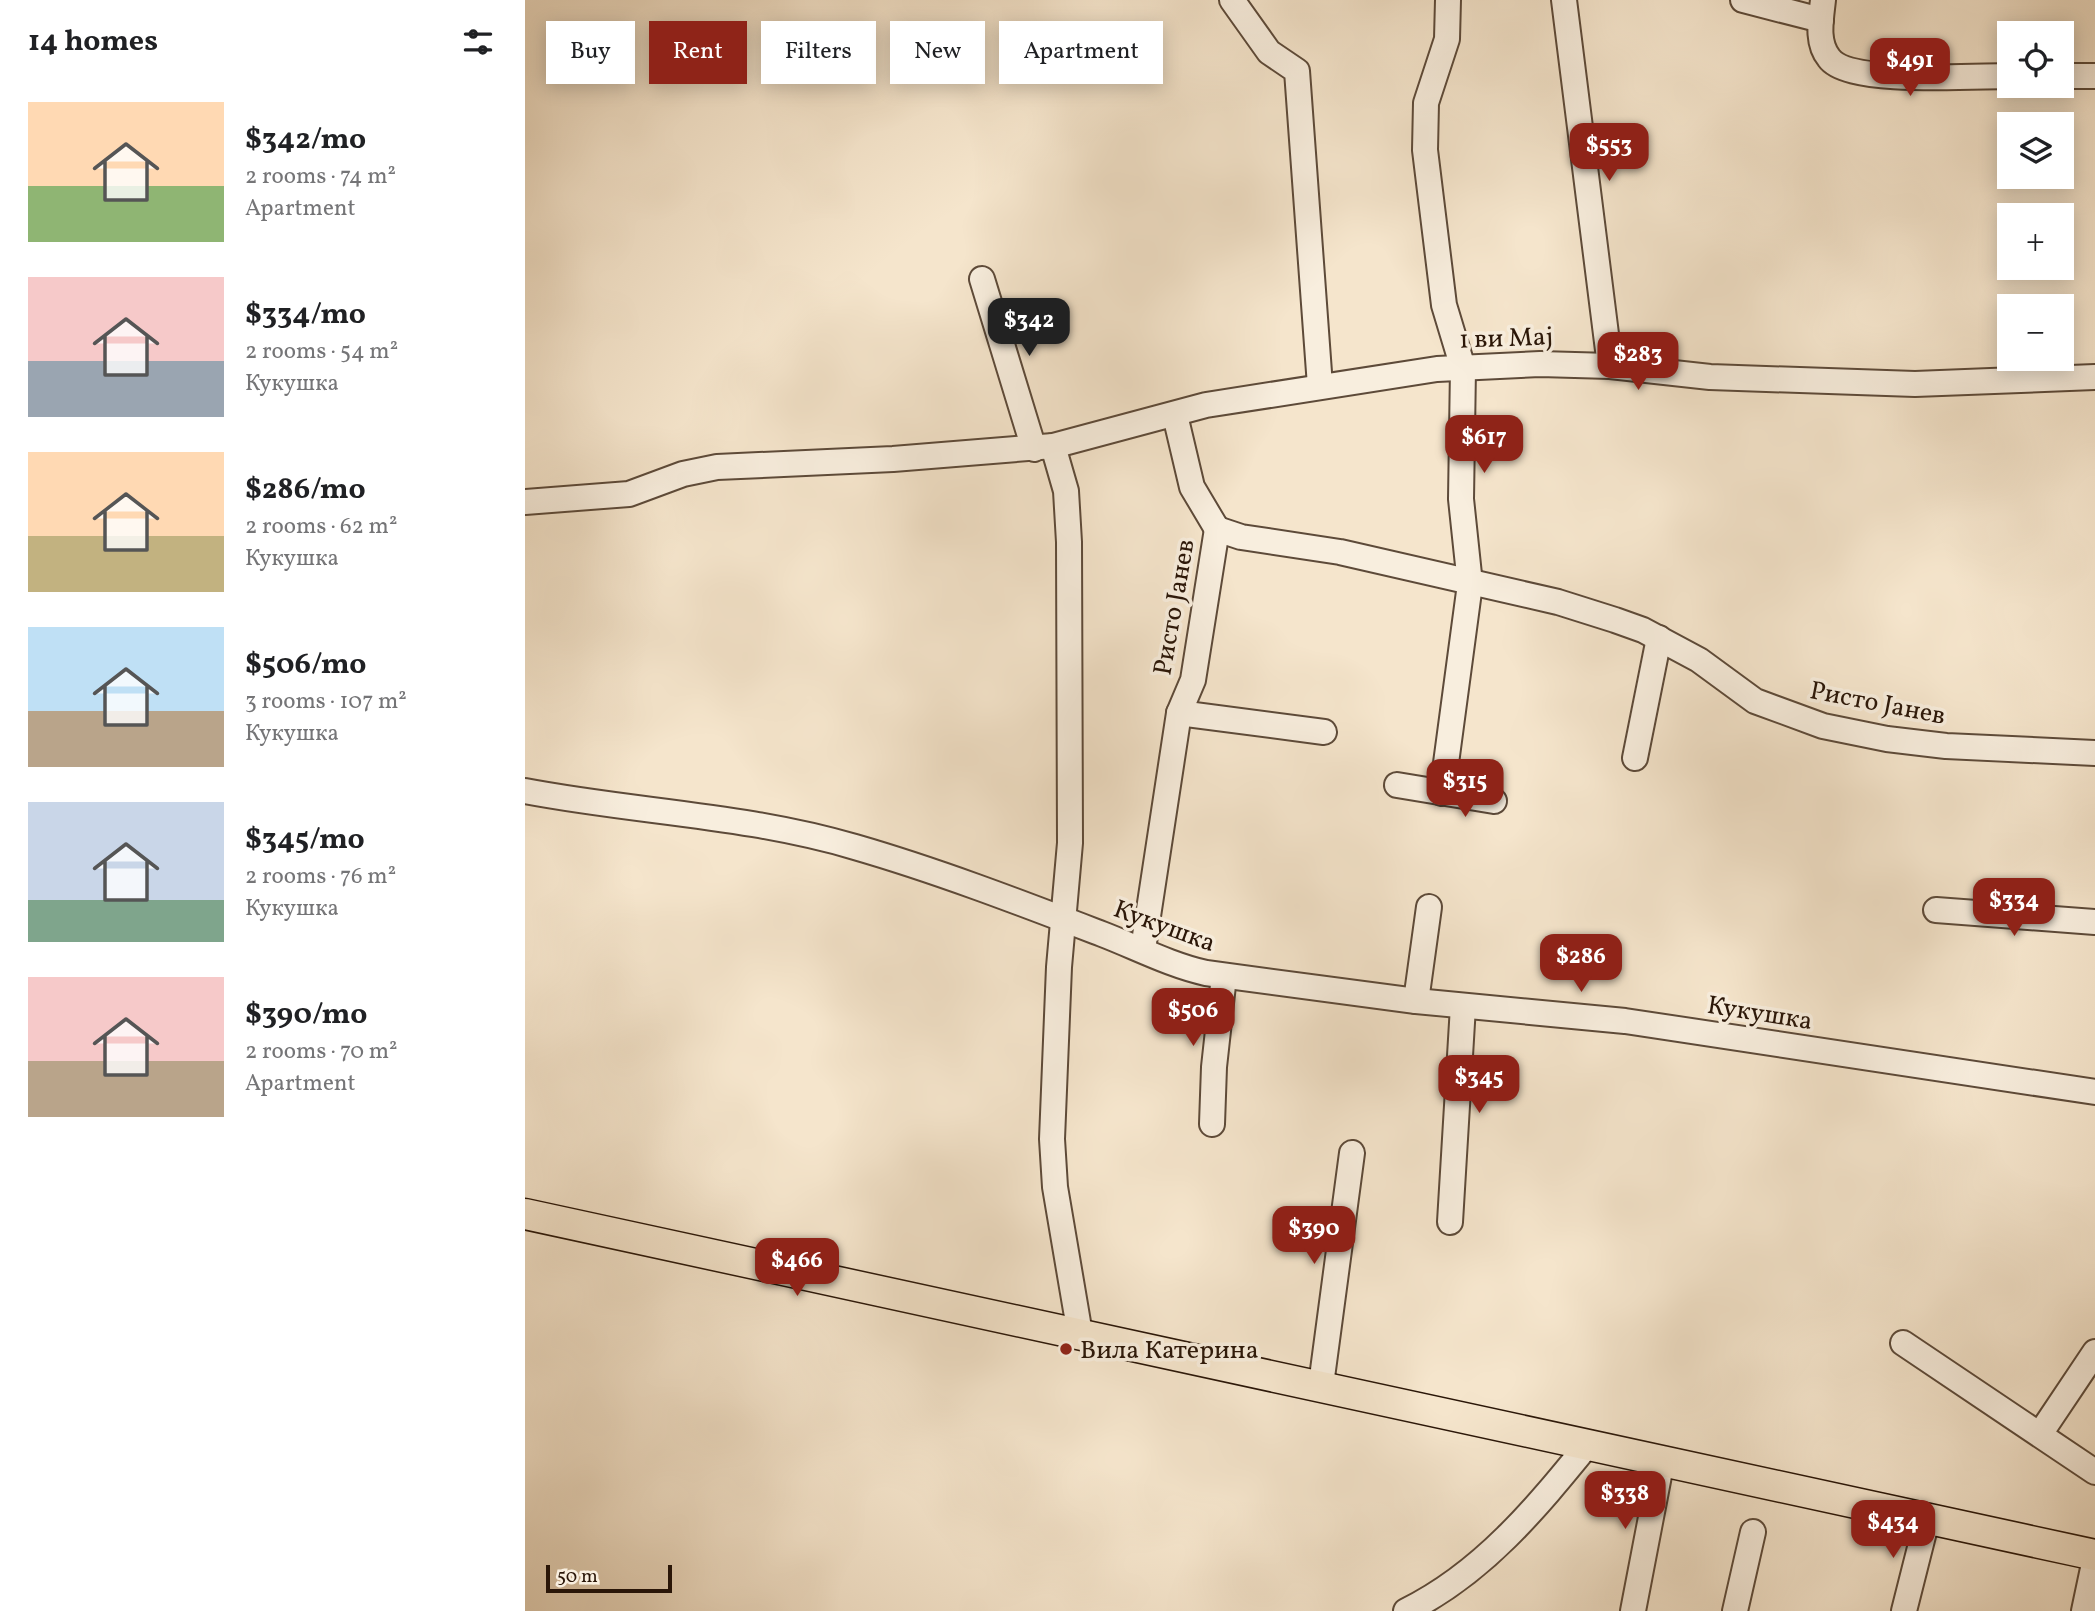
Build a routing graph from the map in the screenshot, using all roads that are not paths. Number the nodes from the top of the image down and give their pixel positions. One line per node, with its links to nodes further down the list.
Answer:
1 (1232, 0): 13 (street)
2 (1448, 0): 11 (street)
3 (1564, 0): 10 (street)
4 (1743, 0): 5 (street)
5 (1822, 10): 6 (street)
6 (1997, 76)
7 (2074, 76): 8 (street)
8 (2095, 76)
9 (982, 279): 15 (street)
10 (1610, 366): 11 (street, 1 ви Мај); 12 (street, 1 ви Мај)
11 (1463, 368): 13 (street, 1 ви Мај); 18 (street)
12 (2095, 377)
13 (1321, 386): 14 (street, 1 ви Мај)
14 (1175, 415): 15 (street, 1 ви Мај); 17 (street)
15 (1044, 448): 16 (street, 1 ви Мај); 30 (street)
16 (525, 502)
17 (1217, 529): 18 (street, Ристо Јанев); 20 (street, Ристо Јанев)
18 (1470, 584): 19 (street, Ристо Јанев); 26 (street)
19 (1659, 638): 22 (street, Ристо Јанев); 23 (street)
20 (1179, 713): 21 (street); 32 (street, Ристо Јанев)
21 (1324, 732)
22 (2095, 753)
23 (1635, 758)
24 (1397, 785): 26 (street)
25 (525, 791): 30 (street, Кукушка)
26 (1442, 793): 27 (street)
27 (1494, 800)
28 (1429, 907): 34 (street)
29 (1936, 910): 31 (street)
30 (1063, 919): 32 (street, Кукушка); 41 (street)
31 (2095, 922)
32 (1143, 949): 33 (street, Кукушка)
33 (1224, 976): 34 (street, Кукушка); 37 (street)
34 (1416, 1001): 35 (street, Кукушка)
35 (1463, 1006): 36 (street, Кукушка); 40 (street)
36 (2095, 1093)
37 (1212, 1124)
38 (1352, 1153): 44 (street)
39 (525, 1214): 41 (main road)
40 (1450, 1222)
41 (1080, 1334): 44 (main road)
42 (1903, 1343): 45 (street)
43 (2095, 1352): 45 (street)
44 (1321, 1385): 46 (main road)
45 (2040, 1434): 48 (street)
46 (1589, 1443): 47 (main road); 52 (street)
47 (1662, 1460): 49 (main road); 53 (street)
48 (2095, 1472)
49 (1927, 1520): 51 (main road); 55 (street)
50 (1753, 1532): 54 (street)
51 (2095, 1557): 56 (street)
52 (1406, 1611)
53 (1633, 1611)
54 (1735, 1611)
55 (1904, 1611)
56 (2084, 1611)

